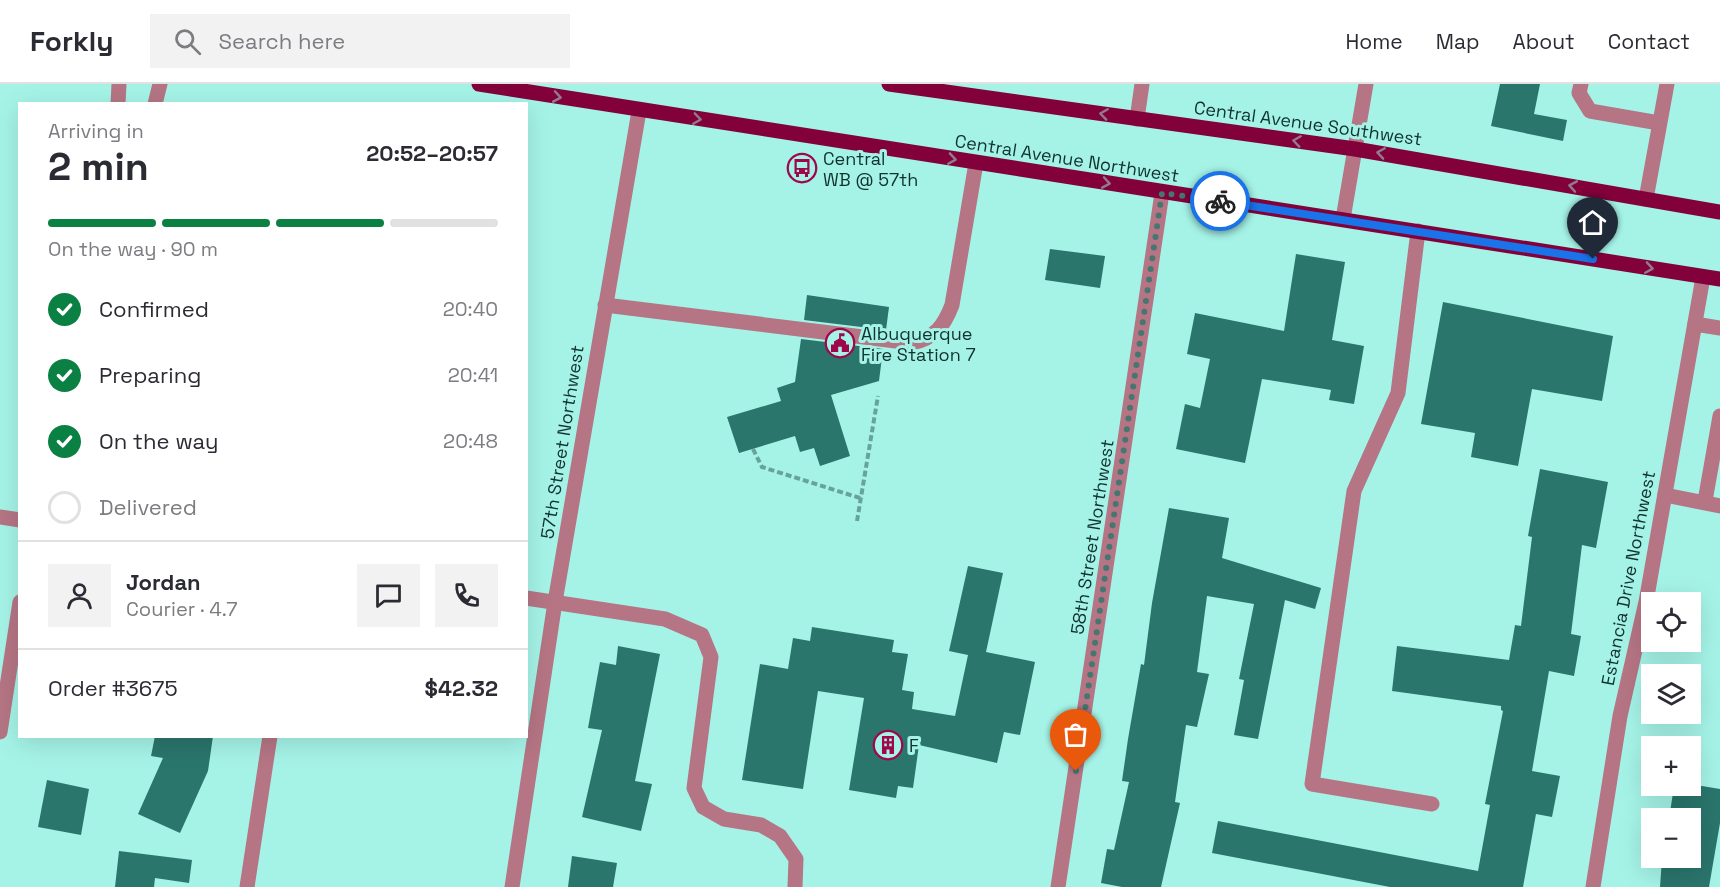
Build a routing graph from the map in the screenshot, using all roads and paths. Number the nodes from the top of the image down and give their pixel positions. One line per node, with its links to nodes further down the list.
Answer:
1 (119, 84): 9 (street)
2 (160, 84): 10 (street)
3 (478, 84): 11 (main road, Central Avenue Northwest, one-way to 11)
4 (889, 84): 12 (main road, Central Avenue Southwest, one-way to 4)
5 (1142, 84): 12 (street)
6 (1366, 84): 14 (street)
7 (1581, 84): 13 (street)
8 (1666, 84): 13 (street)
9 (118, 102)
10 (156, 102)
11 (639, 111): 15 (main road, Central Avenue Northwest, one-way to 15); 23 (street, 57th Street Northwest)
12 (1137, 119): 14 (main road, Central Avenue Southwest, one-way to 12)
13 (1659, 123): 17 (street)
14 (1355, 148): 17 (main road, Central Avenue Southwest, one-way to 14); 19 (street)
15 (976, 163): 16 (main road, Central Avenue Northwest, one-way to 16); 23 (street)
16 (1162, 193): 19 (main road, Central Avenue Northwest); 44 (street, 58th Street Northwest)
17 (1646, 199): 18 (main road, Central Avenue Southwest)
18 (1720, 212)
19 (1343, 219): 20 (main road, Central Avenue Northwest)
20 (1418, 231): 21 (main road, Central Avenue Northwest, one-way to 21); 40 (street)
21 (1703, 277): 22 (main road, Central Avenue Northwest); 24 (street, Estancia Drive Northwest)
22 (1720, 279)
23 (605, 305): 36 (street, 57th Street Northwest)
24 (1695, 324): 25 (street); 29 (street, Estancia Drive Northwest)
25 (1720, 328)
26 (878, 396): 30 (path)
27 (1720, 416): 31 (street)
28 (753, 449): 30 (path)
29 (1665, 495): 31 (street); 45 (street, Estancia Drive Northwest)
30 (860, 498): 34 (path)
31 (1713, 504)
32 (0, 517): 33 (street)
33 (18, 520)
34 (857, 521)
35 (528, 598): 36 (street)
36 (555, 602): 42 (street, 57th Street Northwest); 43 (street)
37 (18, 615): 38 (street)
38 (0, 732)
39 (270, 738): 41 (street)
40 (1432, 804)
41 (247, 887)
42 (512, 887)
43 (795, 887)
44 (1058, 887)
45 (1593, 887)

